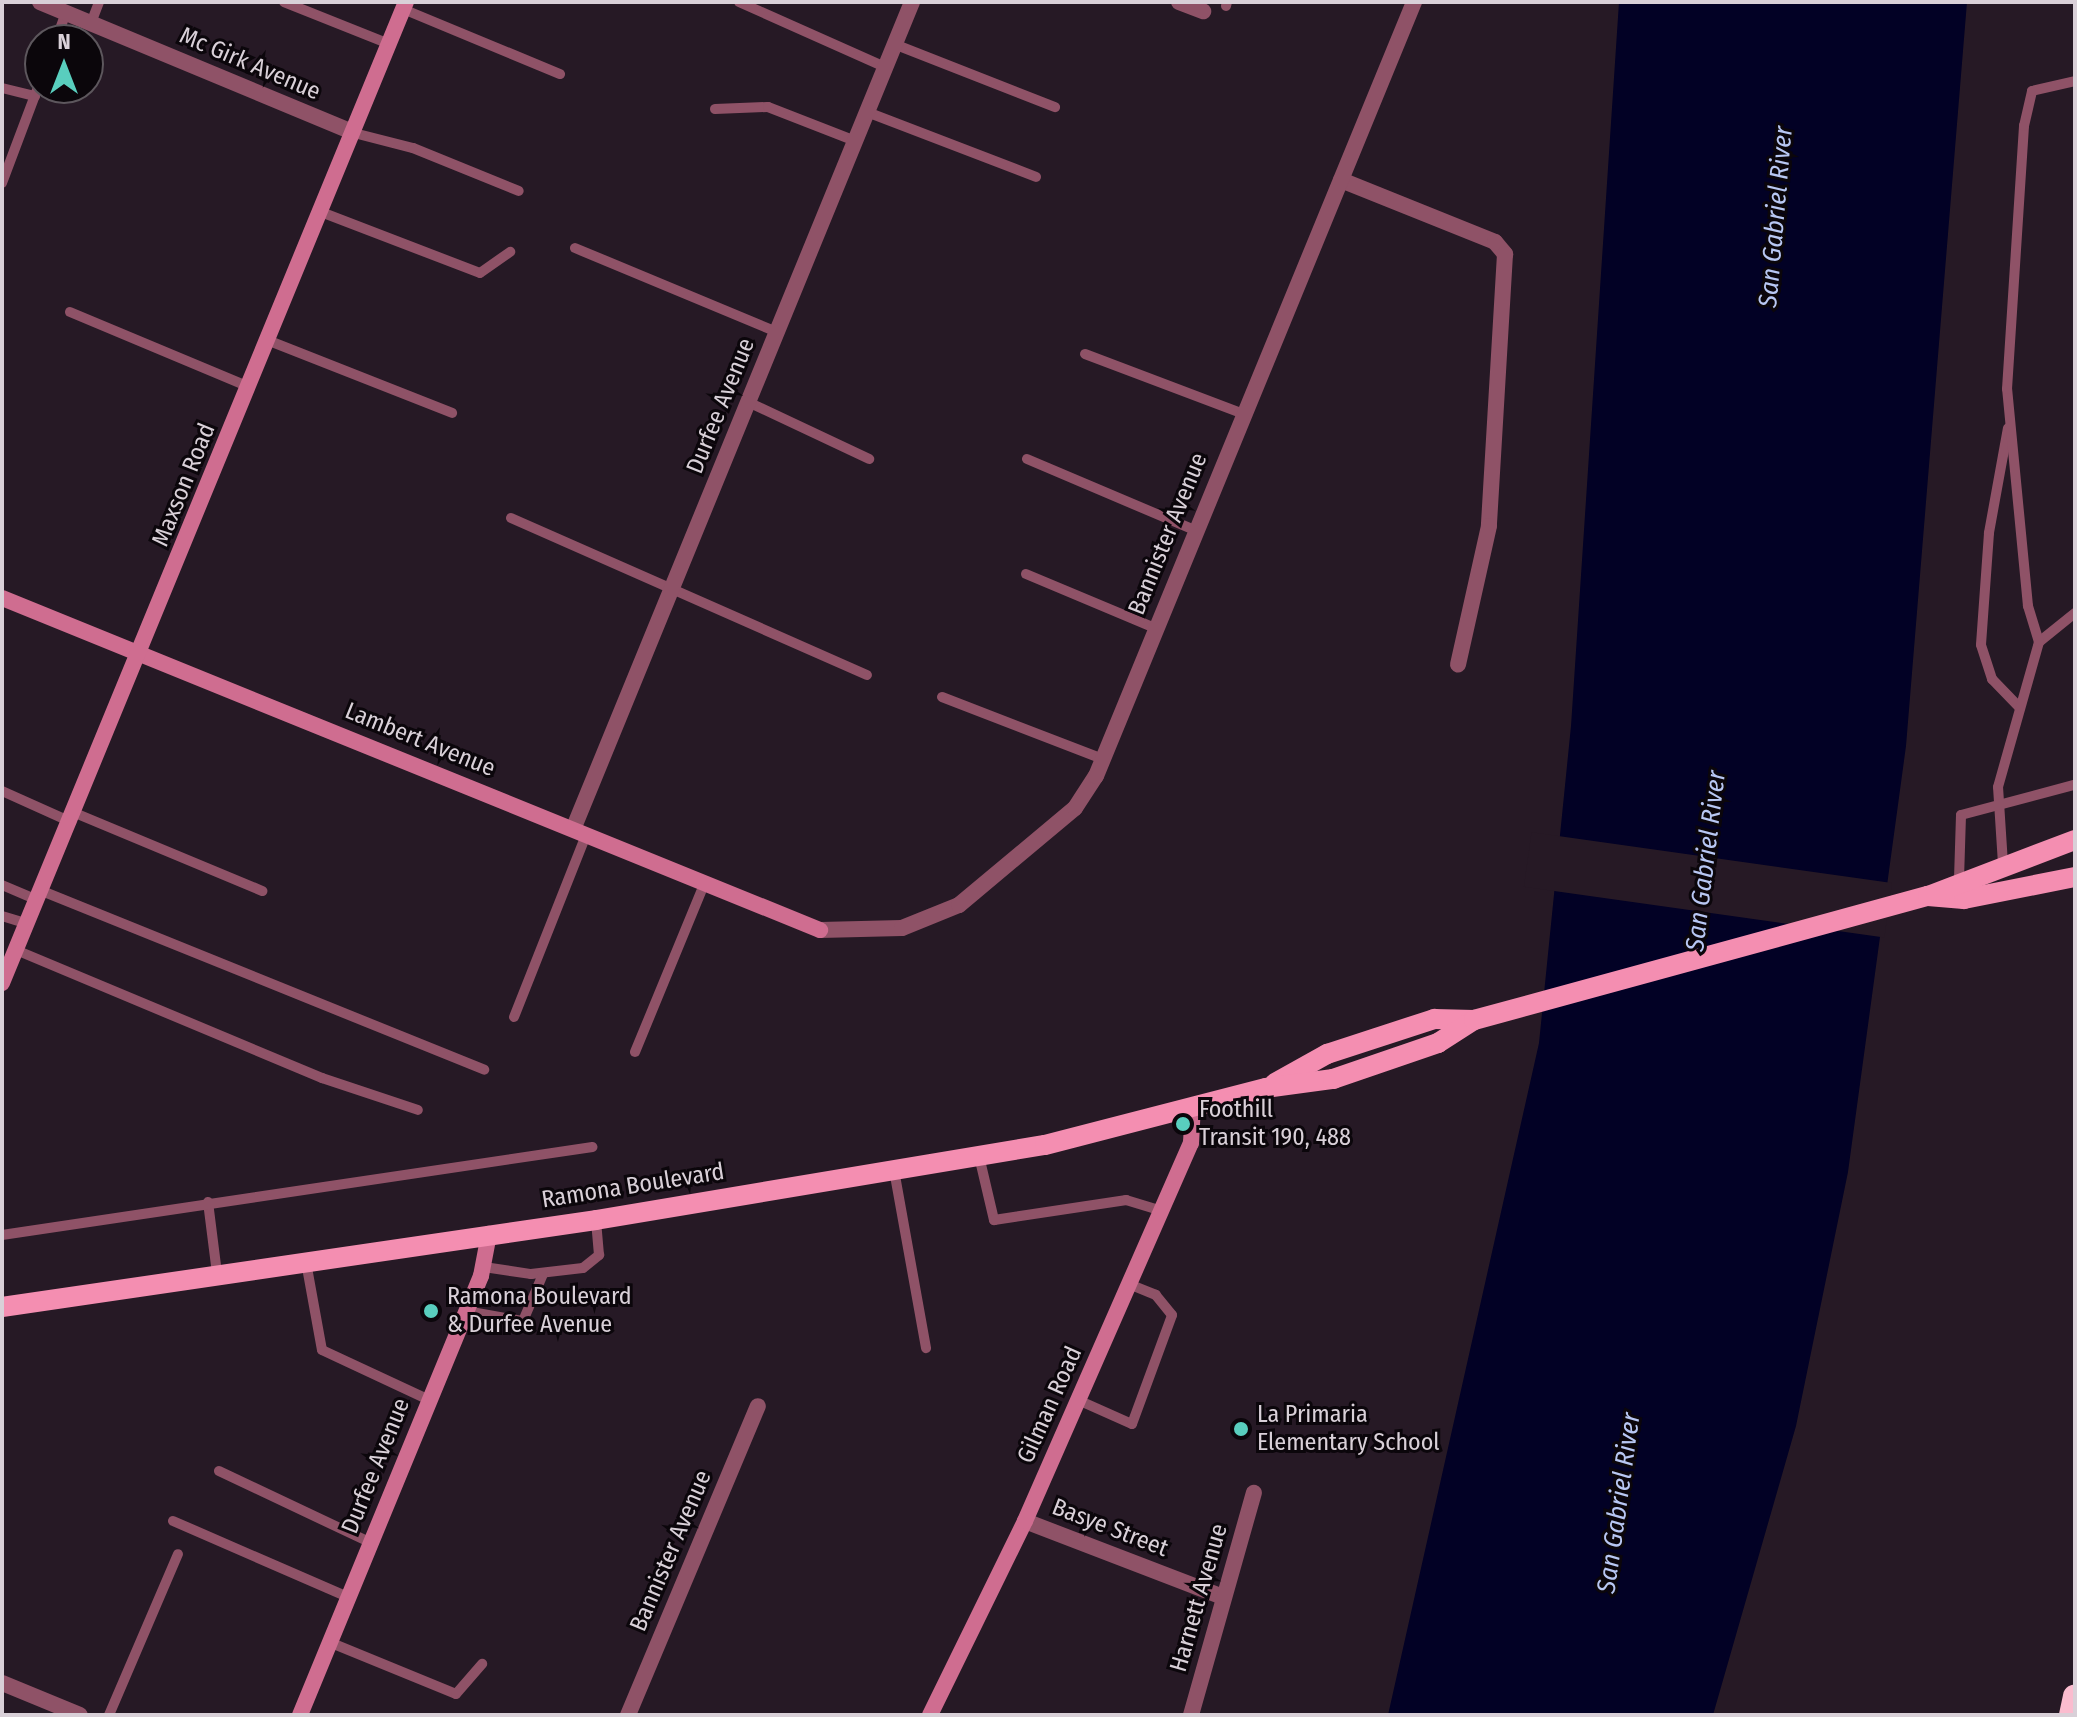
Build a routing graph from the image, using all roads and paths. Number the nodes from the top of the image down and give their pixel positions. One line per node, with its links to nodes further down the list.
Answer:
1 (42, 2): 10 (street, Mc Girk Avenue)
2 (99, 2): 11 (lane)
3 (284, 2): 13 (lane)
4 (739, 2): 15 (lane)
5 (912, 2): 14 (street, Durfee Avenue)
6 (1179, 2): 9 (street)
7 (1414, 2): 27 (street, Bannister Avenue)
8 (404, 5): 13 (street, Maxson Road); 16 (lane)
9 (1203, 11)
10 (66, 13): 11 (street, Mc Girk Avenue); 12 (lane)
11 (91, 23): 24 (street, Mc Girk Avenue)
12 (62, 24)
13 (389, 44): 24 (street, Maxson Road)
14 (894, 44): 15 (street, Durfee Avenue); 21 (lane)
15 (885, 67): 23 (street, Durfee Avenue)
16 (560, 74)
17 (2075, 81): 41 (lane)
18 (2, 88): 19 (lane)
19 (24, 93)
20 (32, 104): 28 (lane)
21 (1055, 107)
22 (715, 109): 25 (lane)
23 (867, 112): 25 (street, Durfee Avenue); 26 (lane)
24 (354, 133): 29 (lane); 30 (street, Maxson Road)
25 (855, 141): 34 (street, Durfee Avenue)
26 (1036, 177)
27 (1341, 180): 40 (street, Bannister Avenue); 53 (street)
28 (2, 183)
29 (519, 191)
30 (321, 212): 32 (lane); 35 (street, Maxson Road)
31 (575, 248): 34 (lane)
32 (510, 252)
33 (70, 312): 37 (lane)
34 (777, 332): 38 (street, Durfee Avenue)
35 (267, 340): 37 (street, Maxson Road); 39 (lane)
36 (1085, 354): 40 (lane)
37 (249, 387): 52 (street, Maxson Road)
38 (748, 402): 42 (lane); 47 (street, Durfee Avenue)
39 (452, 413)
40 (1244, 414): 45 (street, Bannister Avenue)
41 (2010, 419): 51 (lane); 56 (lane)
42 (869, 459)
43 (1027, 459): 45 (lane)
44 (511, 518): 47 (lane)
45 (1194, 530): 50 (street, Bannister Avenue)
46 (1026, 574): 50 (lane)
47 (671, 590): 54 (lane); 62 (street, Durfee Avenue)
48 (2, 598): 52 (street, Lambert Avenue)
49 (2075, 613): 51 (lane)
50 (1155, 628): 57 (street, Bannister Avenue)
51 (2039, 642): 56 (lane)
52 (142, 656): 61 (street, Maxson Road); 62 (street, Lambert Avenue)
53 (1458, 665)
54 (867, 675)
55 (942, 697): 57 (lane)
56 (2020, 708): 60 (lane)
57 (1103, 759): 74 (street, Bannister Avenue)
58 (2074, 785): 60 (lane)
59 (2, 791): 61 (lane)
60 (1997, 805): 64 (lane); 66 (lane)
61 (73, 818): 69 (lane); 70 (street, Maxson Road)
62 (581, 830): 67 (street, Lambert Avenue); 77 (lane)
63 (2075, 840): 64 (main road, Ramona Boulevard)
64 (2003, 864): 66 (main road, Ramona Boulevard)
65 (2075, 877): 71 (main road, Ramona Boulevard)
66 (1959, 879): 71 (main road, Ramona Boulevard)
67 (705, 882): 74 (street, Lambert Avenue); 78 (lane)
68 (2, 885): 70 (lane)
69 (262, 891)
70 (40, 896): 73 (street, Maxson Road); 79 (lane)
71 (1928, 896): 80 (main road, Ramona Boulevard)
72 (2, 916): 73 (lane)
73 (28, 924): 75 (street, Maxson Road)
74 (820, 930)
75 (16, 950): 76 (street, Maxson Road); 81 (lane)
76 (2, 983)
77 (514, 1017)
78 (635, 1052)
79 (484, 1070)
80 (1193, 1108): 83 (main road, Ramona Boulevard); 86 (street, Gilman Road)
81 (418, 1110)
82 (592, 1147): 85 (lane)
83 (979, 1156): 84 (main road, Ramona Boulevard); 86 (lane)
84 (894, 1170): 87 (main road, Ramona Boulevard); 97 (lane)
85 (208, 1202): 89 (lane); 92 (lane)
86 (1161, 1211): 94 (street, Gilman Road)
87 (596, 1220): 88 (main road, Ramona Boulevard); 93 (lane)
88 (489, 1234): 90 (main road, Ramona Boulevard); 91 (street, Durfee Avenue)
89 (2, 1235)
90 (306, 1262): 92 (main road, Ramona Boulevard); 98 (lane)
91 (484, 1267): 93 (lane); 96 (street, Durfee Avenue)
92 (217, 1273): 95 (main road, Ramona Boulevard)
93 (543, 1274): 96 (lane)
94 (1129, 1284): 99 (street, Gilman Road); 99 (lane)
95 (2, 1307)
96 (466, 1311): 98 (street, Durfee Avenue)
97 (926, 1348)
98 (429, 1400): 105 (street, Durfee Avenue)
99 (1078, 1400): 104 (street, Gilman Road)
100 (758, 1406): 117 (street, Bannister Avenue)
101 (219, 1471): 105 (lane)
102 (1254, 1493): 108 (street, Harnett Avenue)
103 (173, 1521): 107 (lane)
104 (1025, 1521): 108 (street, Basye Street); 118 (street, Gilman Road)
105 (371, 1543): 107 (street, Durfee Avenue)
106 (178, 1554): 115 (lane)
107 (348, 1597): 109 (street, Durfee Avenue)
108 (1223, 1597): 119 (street, Harnett Avenue)
109 (329, 1642): 110 (lane); 116 (street, Durfee Avenue)
110 (482, 1664)
111 (2, 1683): 113 (street)
112 (2075, 1696): 120 (highway)
113 (60, 1711): 114 (street)
114 (80, 1715)
115 (109, 1715)
116 (300, 1715)
117 (628, 1715)
118 (930, 1715)
119 (1191, 1715)
120 (2071, 1715)

